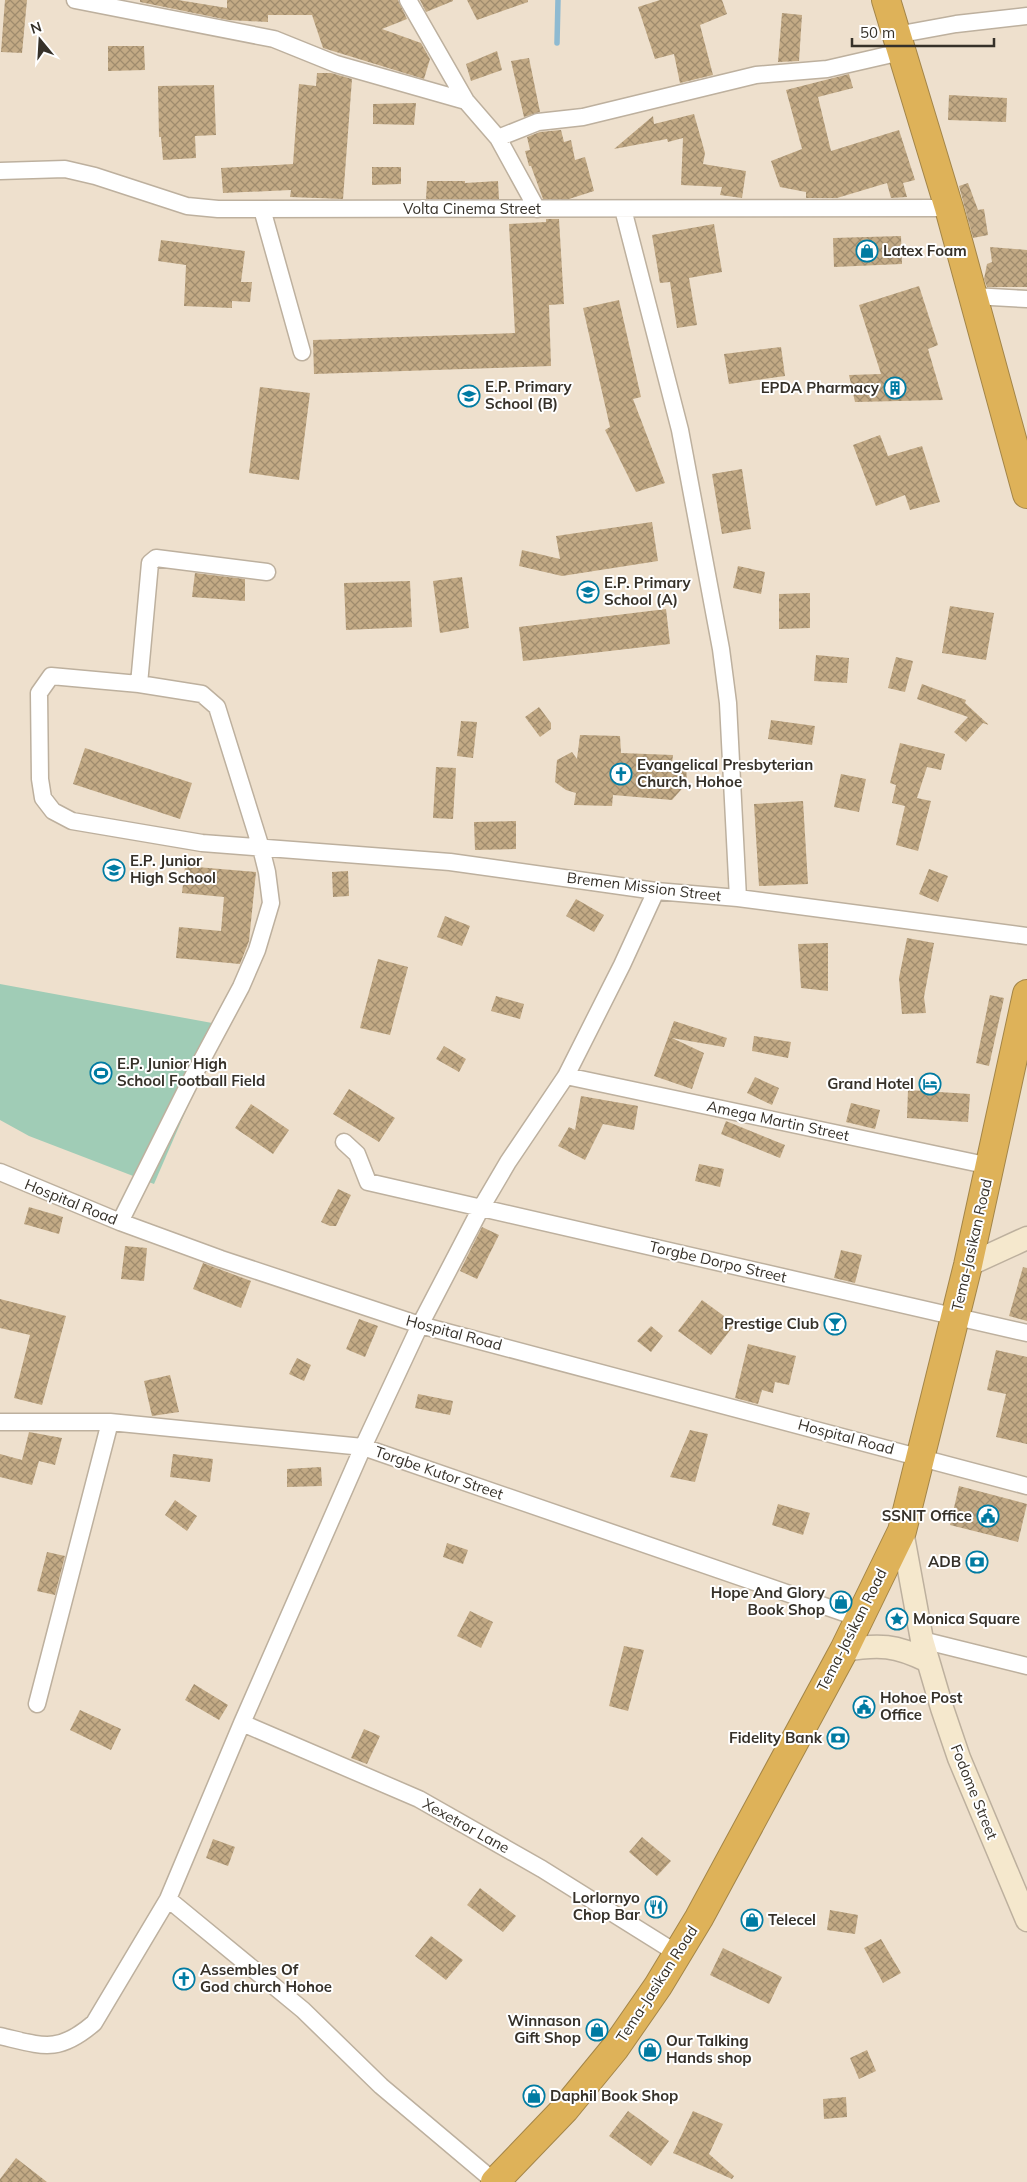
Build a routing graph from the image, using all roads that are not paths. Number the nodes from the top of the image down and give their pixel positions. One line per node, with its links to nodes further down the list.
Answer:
1 (75, 0): 6 (street)
2 (408, 0): 6 (street)
3 (886, 0): 5 (highway)
4 (1027, 16): 5 (street)
5 (899, 44): 7 (street); 9 (highway)
6 (466, 101): 7 (street)
7 (498, 138): 11 (street)
8 (0, 171): 10 (street, Volta Cinema Street)
9 (950, 208): 12 (street, Volta Cinema Street); 13 (highway)
10 (262, 209): 11 (street, Volta Cinema Street); 15 (street)
11 (537, 209): 12 (street, Volta Cinema Street)
12 (622, 209): 21 (street)
13 (973, 296): 14 (street); 16 (highway)
14 (1027, 300)
15 (302, 352)
16 (1027, 494)
17 (267, 572): 18 (street)
18 (139, 684): 19 (street, Bremen Mission Street); 19 (street, Bremen Mission Street)
19 (261, 848): 20 (street, Bremen Mission Street); 29 (street, Bremen Mission Street)
20 (656, 891): 21 (street, Bremen Mission Street); 24 (street)
21 (738, 898): 22 (street, Bremen Mission Street)
22 (1027, 936)
23 (1027, 994): 26 (highway, Tema-Jasikan Road)
24 (566, 1076): 26 (street, Amega Martin Street); 28 (street)
25 (344, 1142): 28 (street, Torgbe Dorpo Street)
26 (990, 1166): 31 (highway, Tema-Jasikan Road)
27 (0, 1172): 29 (street, Hospital Road)
28 (481, 1208): 32 (street, Torgbe Dorpo Street); 33 (street)
29 (120, 1222): 33 (street, Hospital Road)
30 (1027, 1238): 31 (street)
31 (968, 1265): 32 (highway, Tema-Jasikan Road)
32 (956, 1316): 34 (street, Torgbe Dorpo Street); 38 (highway, Tema-Jasikan Road)
33 (420, 1325): 37 (street); 38 (street, Hospital Road)
34 (1027, 1333)
35 (0, 1422): 36 (street, Torgbe Kutor Street)
36 (110, 1422): 37 (street, Torgbe Kutor Street); 45 (street)
37 (363, 1447): 41 (street, Torgbe Kutor Street); 46 (street)
38 (921, 1456): 39 (street, Hospital Road); 40 (highway, Tema-Jasikan Road)
39 (1027, 1486)
40 (902, 1531): 41 (highway, Tema-Jasikan Road); 43 (street, Fodome Street)
41 (859, 1618): 42 (highway, Tema-Jasikan Road)
42 (844, 1650): 43 (street); 50 (highway, Tema-Jasikan Road)
43 (925, 1650): 44 (street); 47 (street, Fodome Street)
44 (1027, 1666)
45 (38, 1704)
46 (242, 1723): 48 (street); 50 (street, Xexetror Lane)
47 (1021, 1894): 49 (street, Fodome Street)
48 (168, 1899): 51 (street); 52 (street, Tema-Jasikan Road)
49 (1027, 1920)
50 (678, 1954): 52 (highway, Tema-Jasikan Road)
51 (0, 2036)
52 (495, 2182)

